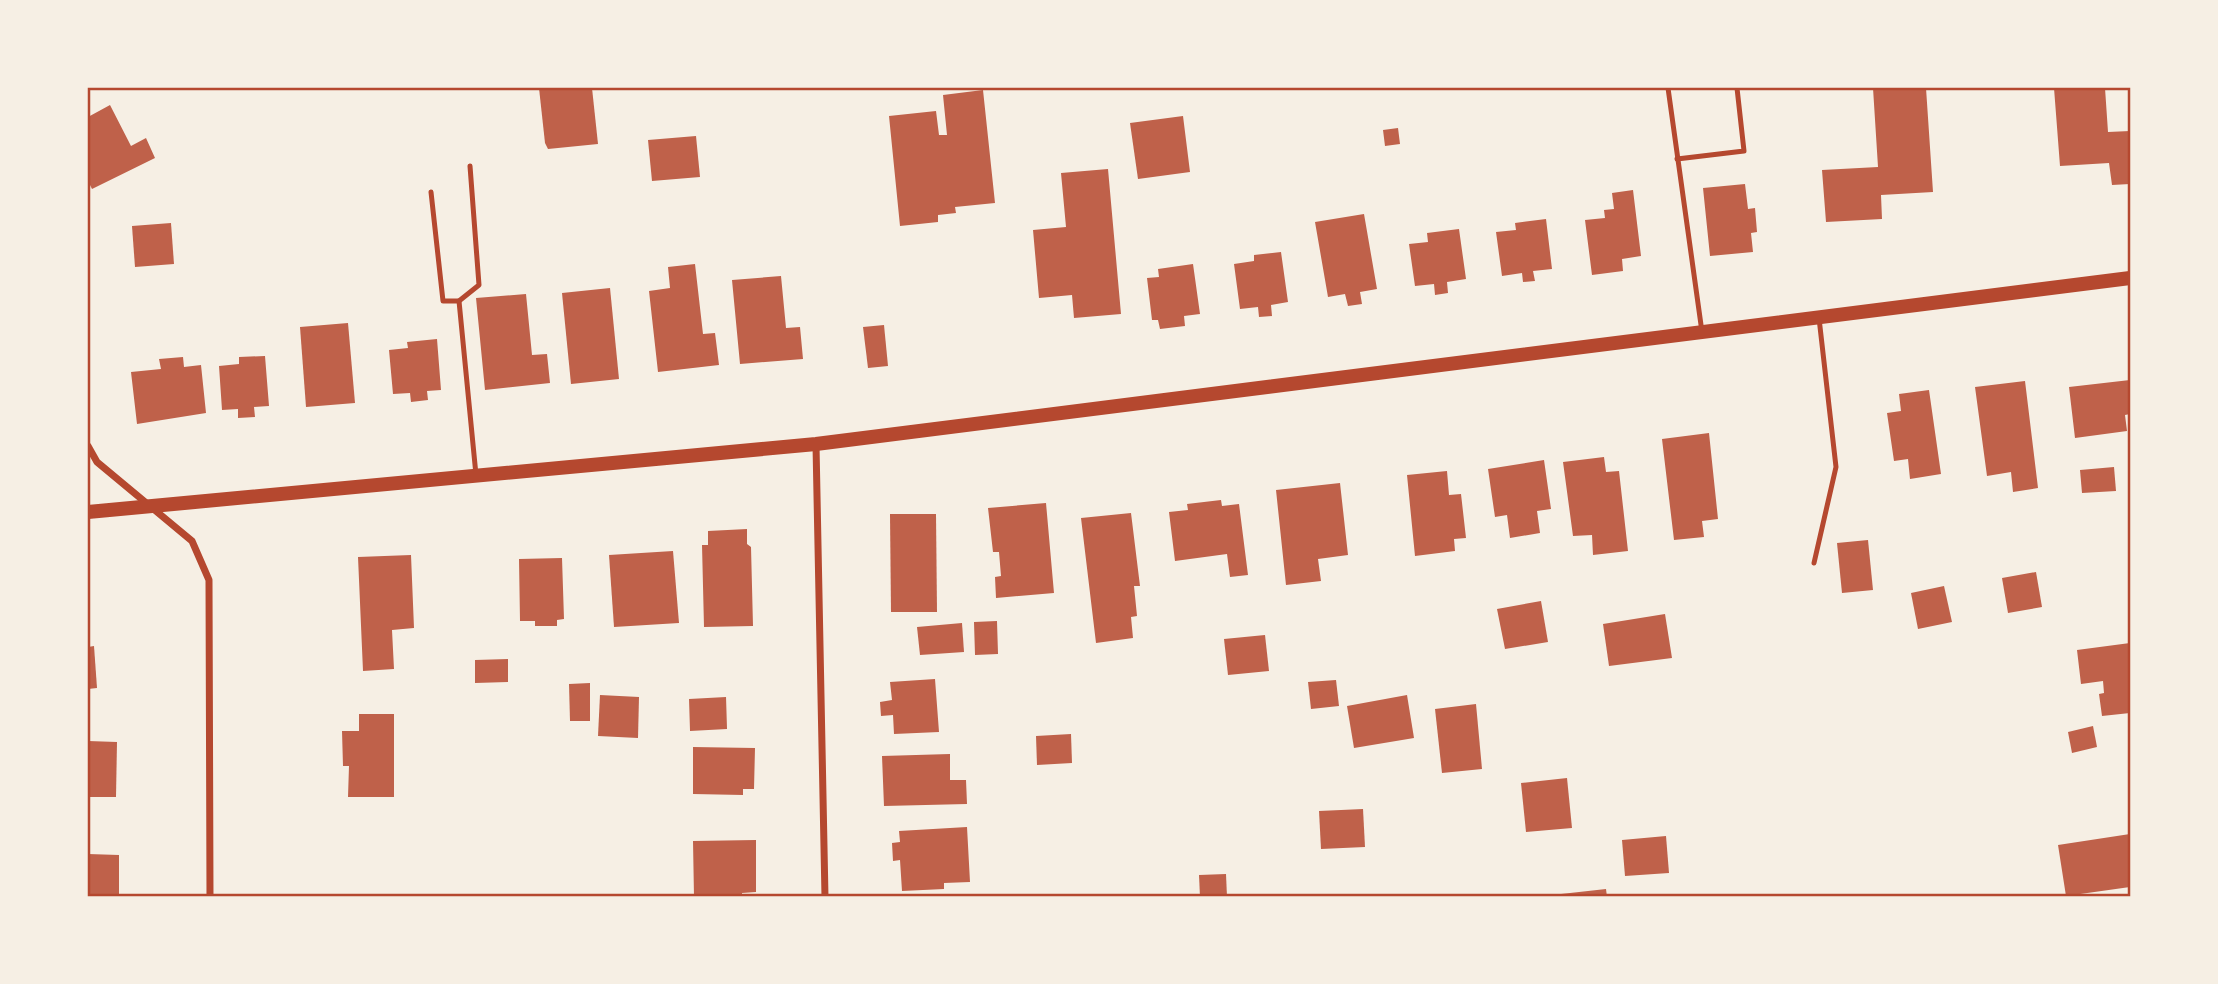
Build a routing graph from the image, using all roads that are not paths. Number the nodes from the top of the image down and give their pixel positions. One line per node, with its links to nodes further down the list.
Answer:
1 (1668, 88): 3 (lane)
2 (1737, 88): 3 (lane)
3 (1677, 159): 9 (lane)
4 (470, 166): 7 (lane)
5 (431, 192): 7 (lane)
6 (2130, 278): 8 (main road)
7 (459, 301): 12 (lane)
8 (1819, 318): 9 (main road); 15 (lane)
9 (1702, 332): 10 (main road)
10 (816, 444): 12 (main road); 17 (street)
11 (88, 446): 13 (street)
12 (477, 475): 13 (main road)
13 (152, 505): 14 (main road); 16 (street)
14 (88, 512)
15 (1814, 563)
16 (211, 897)
17 (825, 897)

